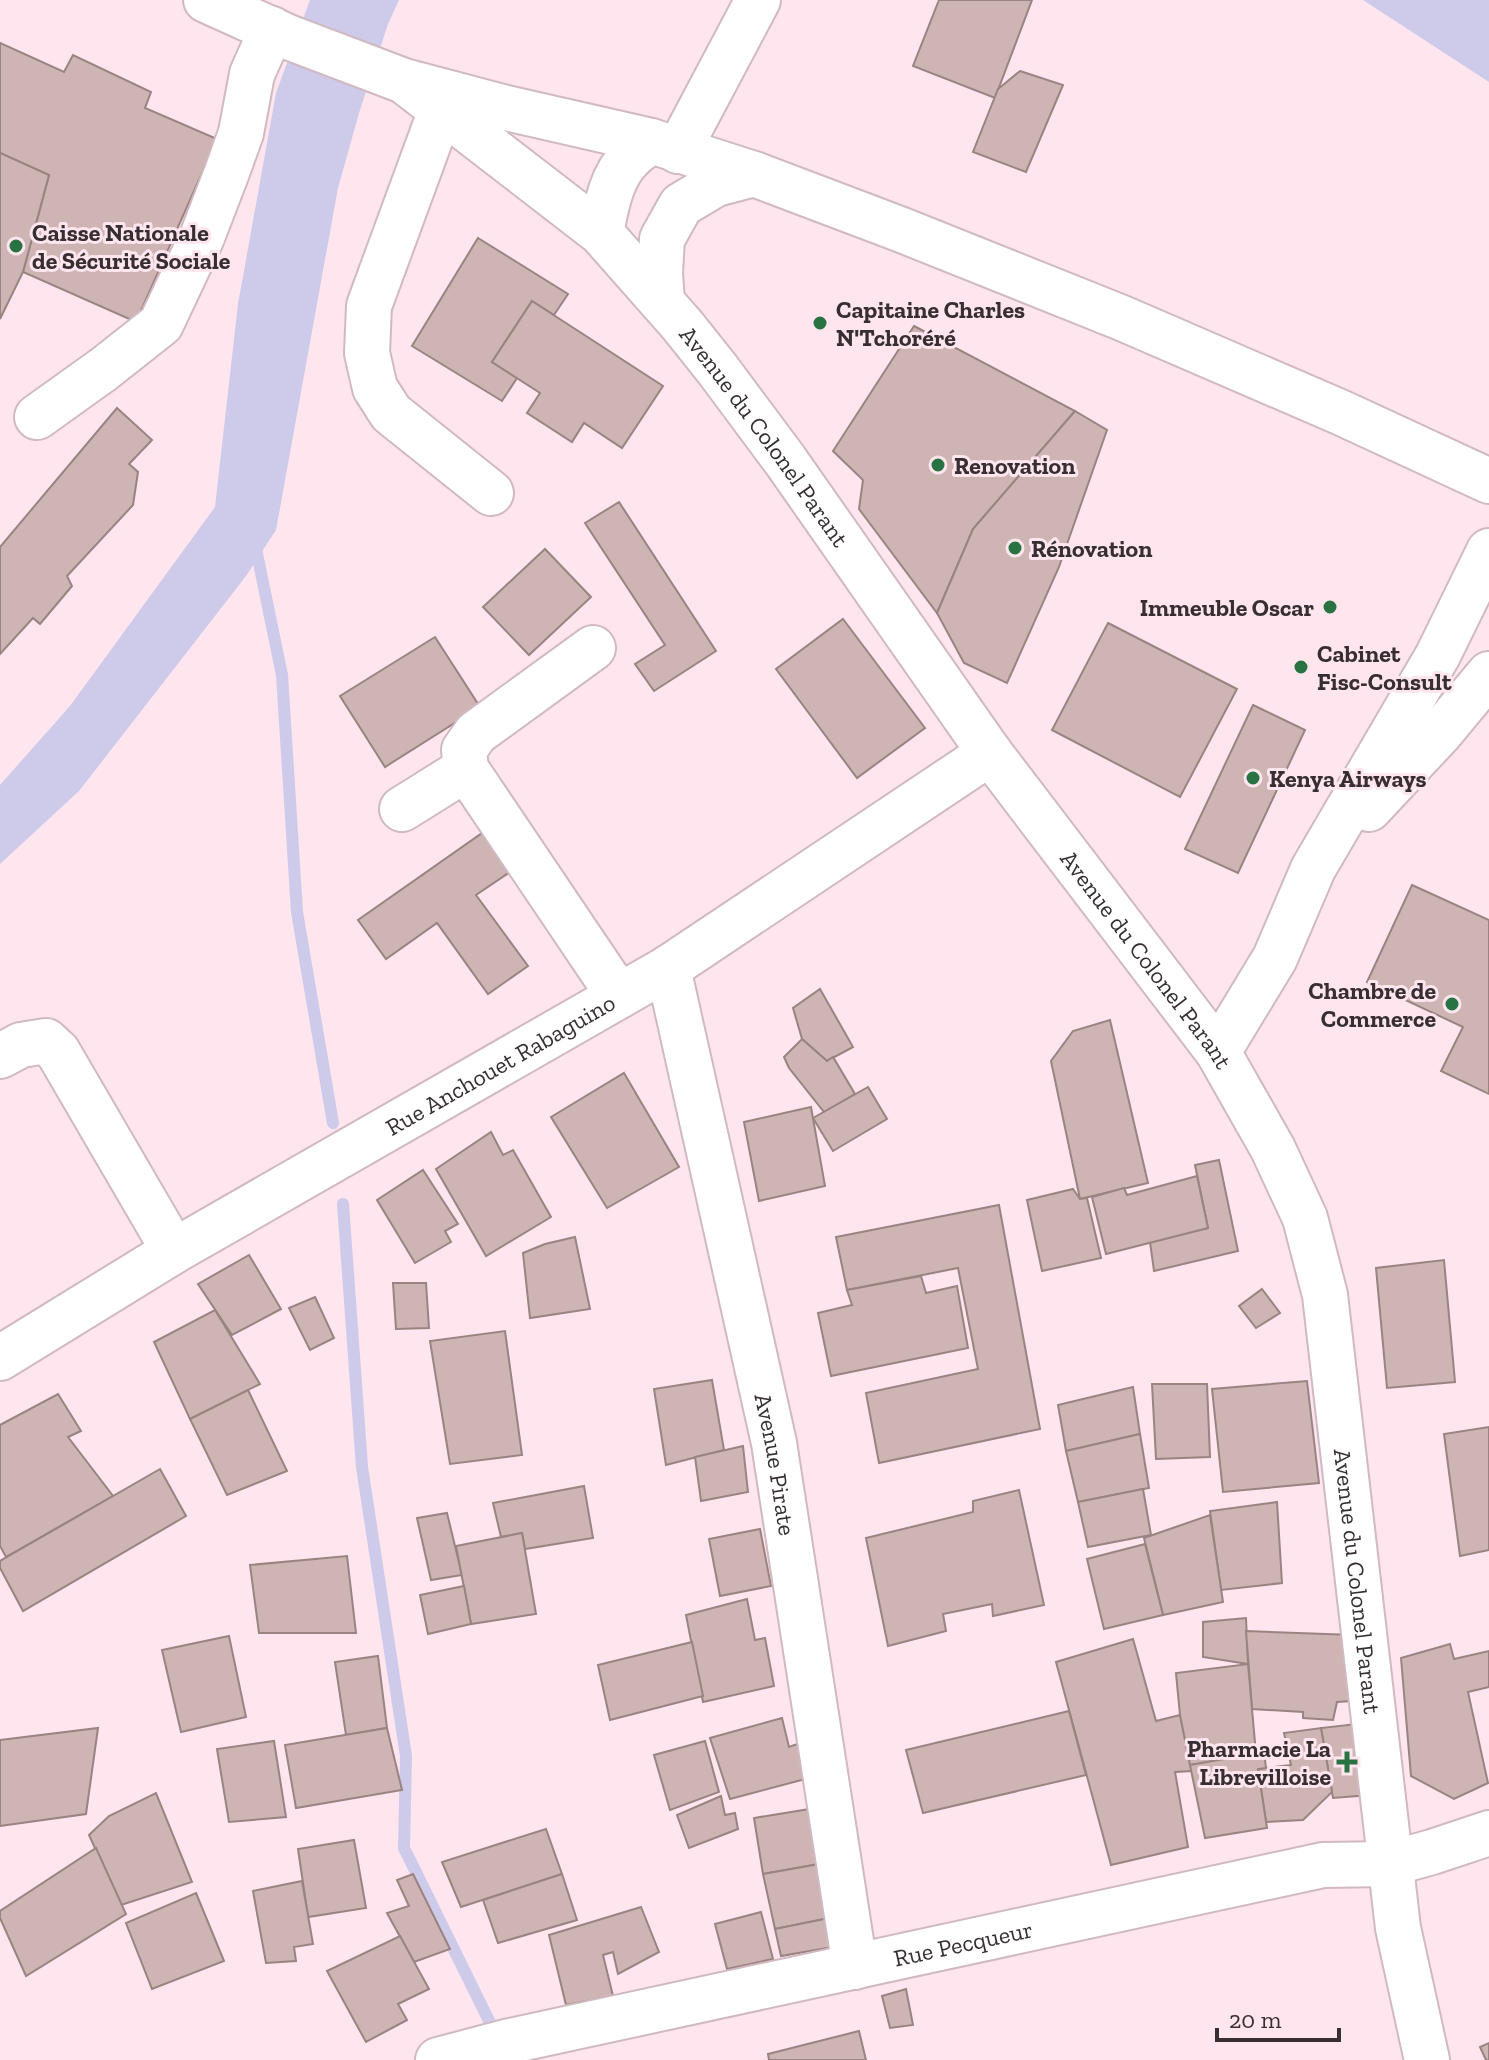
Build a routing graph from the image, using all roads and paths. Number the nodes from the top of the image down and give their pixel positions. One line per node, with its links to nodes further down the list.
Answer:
1 (206, 0): 3 (street)
2 (758, 0): 6 (street)
3 (280, 33): 4 (street); 10 (street)
4 (391, 77): 5 (street, Avenue du Colonel Parant); 6 (street)
5 (441, 110): 8 (street, Avenue du Colonel Parant); 12 (street)
6 (665, 146): 7 (street); 8 (street)
7 (754, 174): 9 (street); 11 (street)
8 (601, 233): 9 (street, Avenue du Colonel Parant)
9 (662, 302): 17 (street, Avenue du Colonel Parant)
10 (37, 417)
11 (1489, 481)
12 (491, 493)
13 (1489, 551): 15 (street)
14 (593, 648): 18 (street)
15 (1438, 655): 16 (street); 20 (street)
16 (1487, 679): 20 (street)
17 (990, 753): 21 (street, Rue Anchouet Rabaguino); 23 (street, Avenue du Colonel Parant)
18 (466, 769): 19 (street); 22 (street)
19 (402, 809)
20 (1313, 869): 23 (street)
21 (668, 968): 22 (street, Rue Anchouet Rabaguino); 29 (street, Avenue Pirate)
22 (619, 996): 25 (street, Rue Anchouet Rabaguino)
23 (1218, 1052): 28 (street, Avenue du Colonel Parant)
24 (0, 1056): 25 (street)
25 (174, 1251): 26 (street, Rue Anchouet Rabaguino)
26 (0, 1358)
27 (1489, 1833): 28 (street, Rue Pecqueur)
28 (1389, 1864): 29 (street, Rue Pecqueur); 31 (street, Avenue du Colonel Parant)
29 (855, 1967): 30 (street, Rue Pecqueur)
30 (438, 2060)
31 (1427, 2060)

